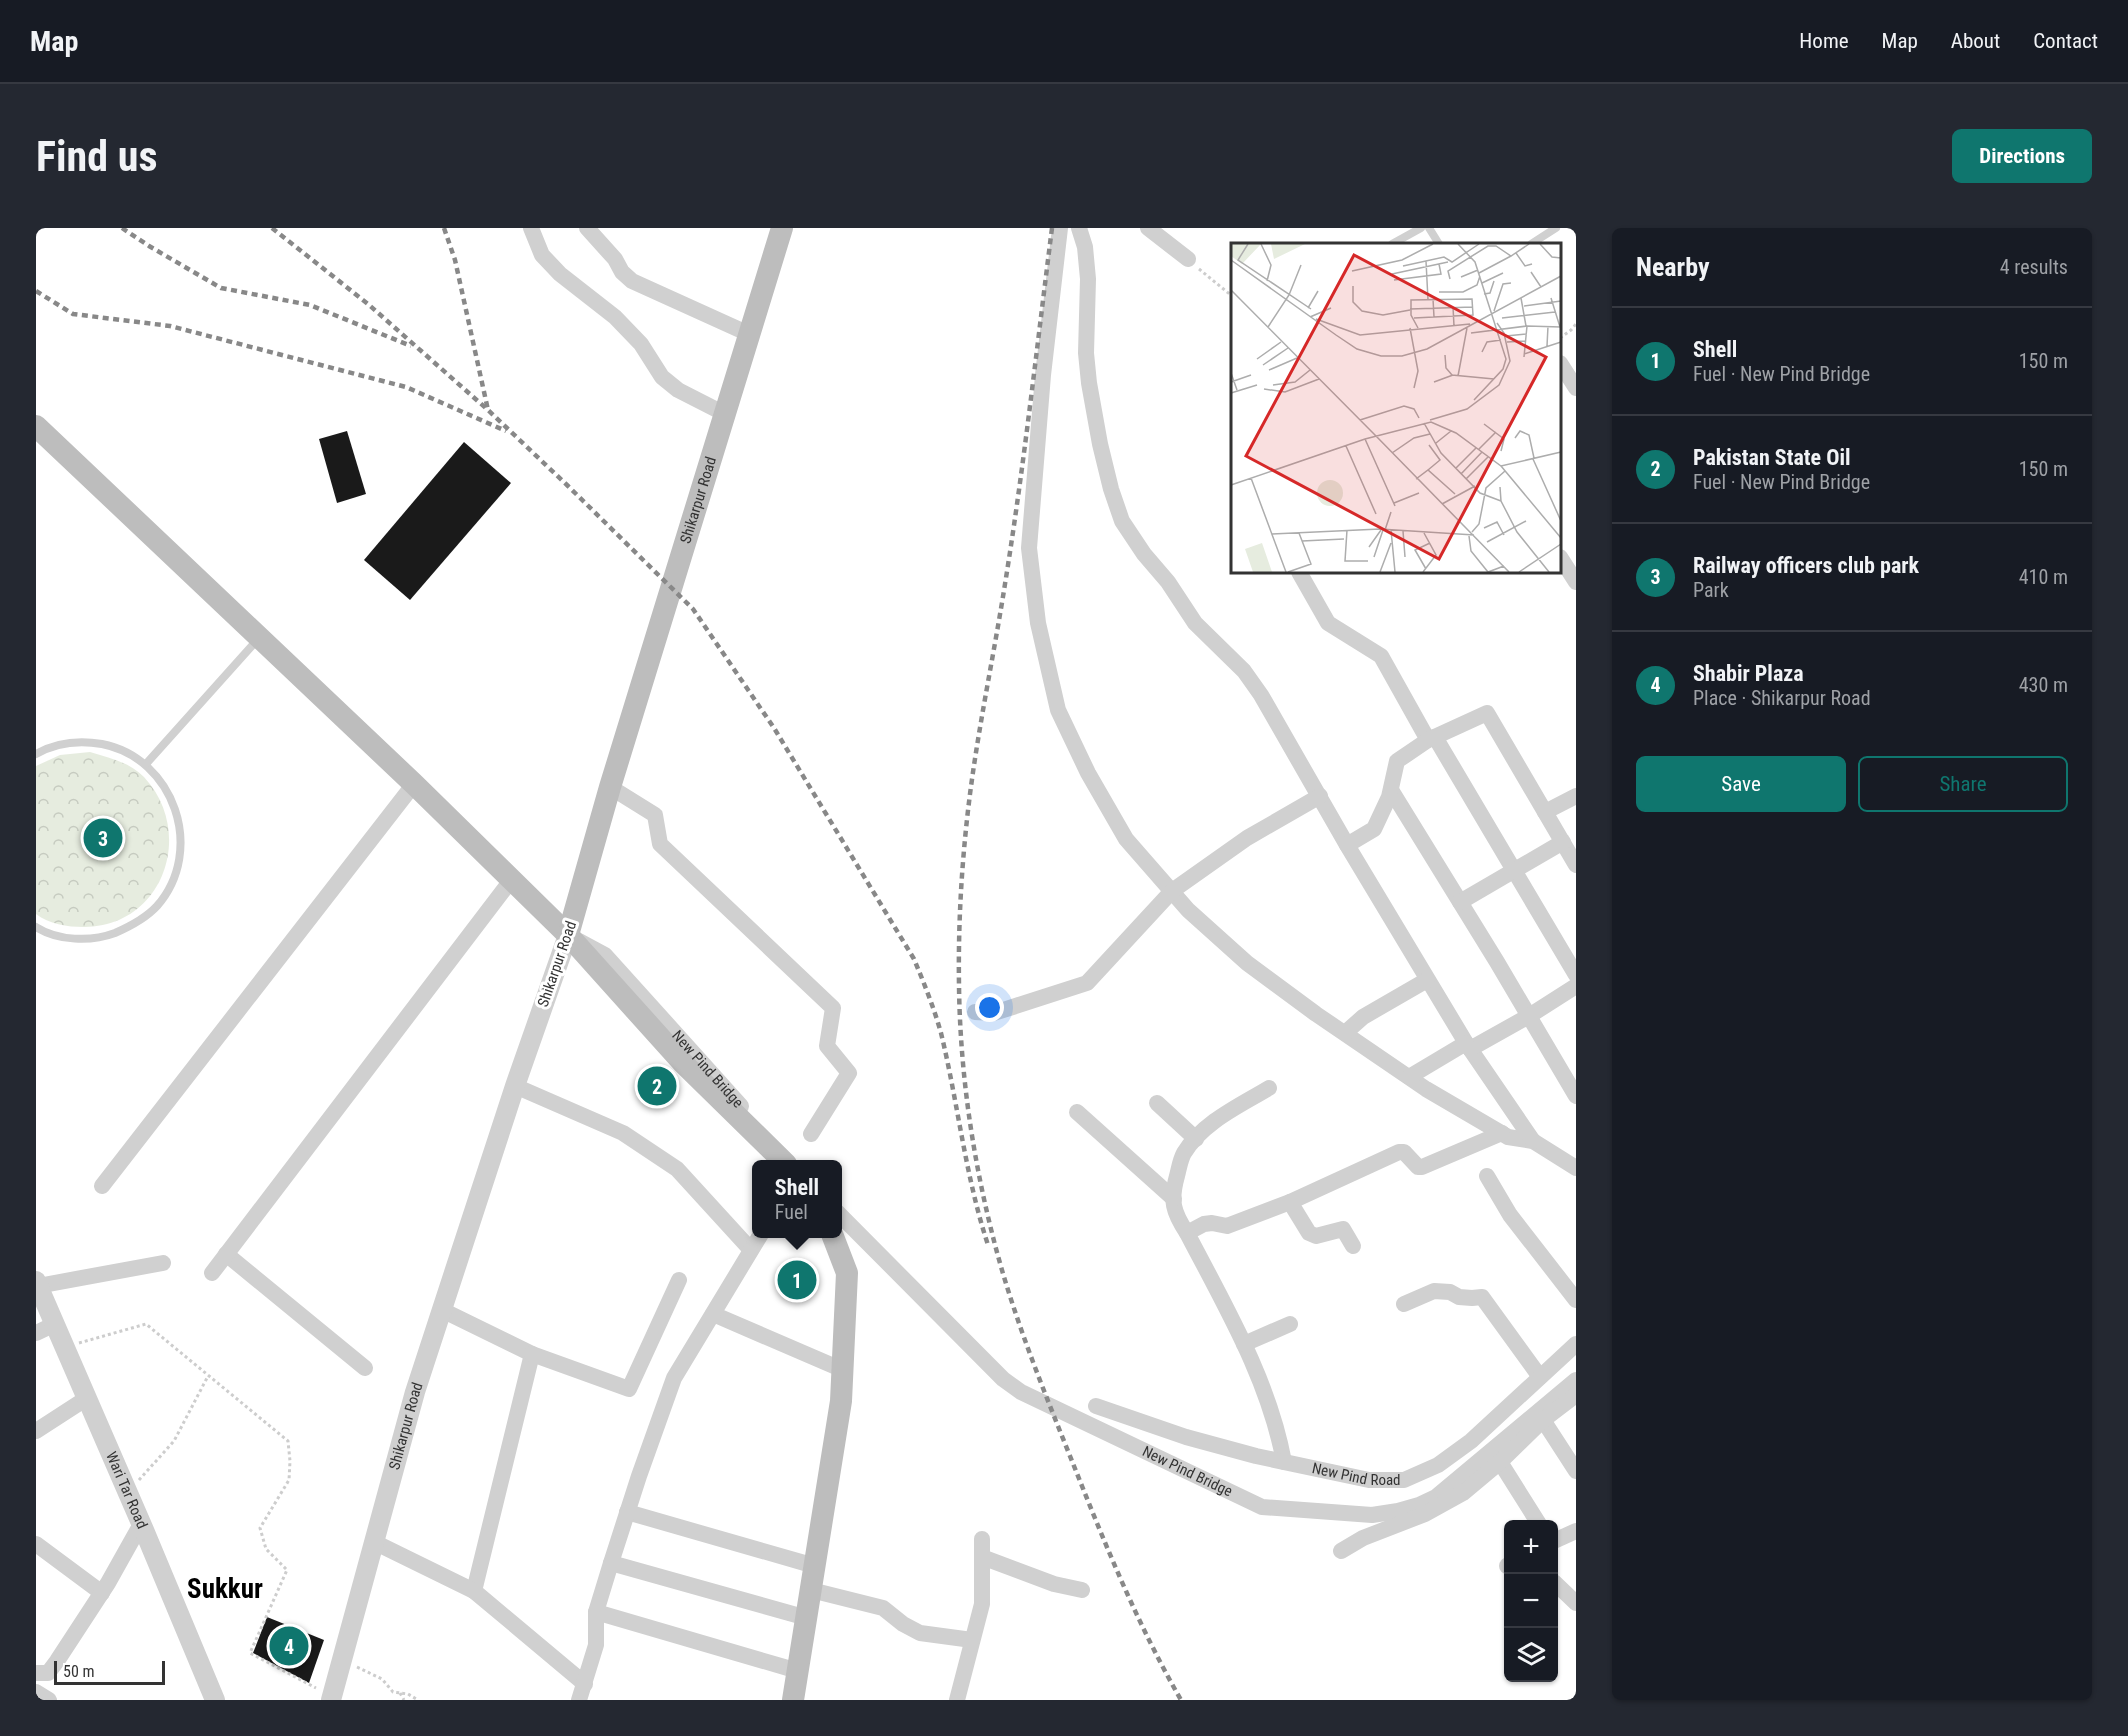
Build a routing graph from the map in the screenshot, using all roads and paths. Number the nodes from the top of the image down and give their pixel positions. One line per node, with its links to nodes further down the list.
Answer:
1 (531, 228): 20 (street)
2 (587, 228): 16 (street)
3 (782, 228): 16 (main road, Shikarpur Road)
4 (1060, 228): 40 (street)
5 (1079, 228): 32 (street)
6 (1148, 228): 13 (street)
7 (1421, 228): 10 (lane)
8 (1429, 228): 11 (lane)
9 (1556, 228): 12 (lane)
10 (1394, 243)
11 (1438, 243)
12 (1533, 243)
13 (1188, 259): 14 (path)
14 (1231, 294)
15 (1576, 324): 17 (path)
16 (749, 334): 20 (main road, Shikarpur Road)
17 (1561, 337)
18 (1561, 365): 19 (street)
19 (1576, 388)
20 (725, 414): 30 (main road, Shikarpur Road)
21 (36, 426): 25 (main road)
22 (1561, 559): 24 (street)
23 (1300, 573): 26 (street)
24 (1576, 582)
25 (259, 637): 28 (lane); 29 (main road)
26 (1432, 738): 31 (street); 34 (street); 38 (street)
27 (36, 754): 28 (lane)
28 (146, 764): 42 (lane)
29 (414, 784): 39 (main road); 65 (street)
30 (610, 787): 43 (main road, Shikarpur Road); 58 (street)
31 (1390, 790): 36 (street); 41 (street)
32 (1320, 796): 36 (street); 40 (street)
33 (1576, 796): 34 (street)
34 (1545, 812): 35 (street)
35 (1563, 842): 37 (street); 38 (street)
36 (1347, 845): 45 (street)
37 (1576, 865)
38 (1515, 870): 41 (street); 44 (street)
39 (512, 879): 43 (main road); 74 (street)
40 (1172, 891): 47 (street); 49 (street)
41 (1460, 902): 48 (street)
42 (36, 927)
43 (568, 935): 52 (street, Shikarpur Road); 61 (main road); 62 (street, New Pind Bridge)
44 (1576, 975)
45 (1427, 980): 49 (street); 50 (street)
46 (1576, 986): 48 (street)
47 (975, 1012)
48 (1529, 1016): 50 (street); 54 (street)
49 (1345, 1033): 51 (street)
50 (1468, 1046): 51 (street); 60 (street)
51 (1409, 1077): 57 (street)
52 (515, 1086): 73 (street); 81 (street, Shikarpur Road)
53 (1269, 1088): 59 (street)
54 (1576, 1096)
55 (1157, 1103): 59 (street)
56 (1077, 1112): 66 (street)
57 (1502, 1133): 60 (street); 67 (street)
58 (811, 1134)
59 (1196, 1139): 66 (street)
60 (1533, 1141): 63 (street)
61 (782, 1160)
62 (790, 1160)
63 (1576, 1168)
64 (1487, 1176): 79 (street)
65 (102, 1186)
66 (1174, 1199): 69 (street)
67 (1290, 1202): 69 (street); 72 (street)
68 (842, 1217): 94 (street, New Pind Bridge)
69 (1187, 1233): 86 (street)
70 (758, 1238): 73 (street)
71 (834, 1238): 91 (main road)
72 (1353, 1246)
73 (751, 1250): 82 (street)
74 (226, 1254): 76 (street); 90 (street)
75 (163, 1263): 78 (street)
76 (212, 1273)
77 (679, 1280): 89 (street)
78 (37, 1283): 83 (street, Wari Tar Road)
79 (1576, 1300)
80 (1404, 1304): 93 (street)
81 (442, 1310): 89 (street); 109 (street, Shikarpur Road)
82 (713, 1314): 91 (street); 103 (street)
83 (55, 1324): 85 (street); 88 (street, Wari Tar Road)
84 (1290, 1324): 86 (street)
85 (36, 1333)
86 (1244, 1344): 99 (street)
87 (1576, 1344): 93 (street, New Pind Road)
88 (65, 1347): 92 (path); 95 (street, Wari Tar Road)
89 (532, 1354): 118 (street)
90 (365, 1368)
91 (843, 1370): 114 (main road)
92 (208, 1376): 102 (path); 130 (path)
93 (1540, 1377): 99 (street, New Pind Road)
94 (1576, 1393): 97 (street)
95 (87, 1398): 98 (street); 102 (street, Wari Tar Road)
96 (1096, 1406): 99 (street, New Pind Road)
97 (1543, 1420): 100 (street); 101 (street)
98 (36, 1431)
99 (1284, 1462)
100 (1500, 1462): 104 (street); 111 (street)
101 (1576, 1472)
102 (128, 1493): 105 (street, Wari Tar Road)
103 (627, 1512): 113 (street); 114 (street)
104 (1536, 1520)
105 (141, 1524): 119 (street); 132 (street, Wari Tar Road)
106 (1576, 1532): 108 (street)
107 (982, 1539): 112 (street)
108 (1558, 1539)
109 (374, 1542): 118 (street); 124 (street, Shikarpur Road)
110 (36, 1544): 119 (street)
111 (1341, 1551)
112 (982, 1557): 117 (street); 123 (street)
113 (611, 1563): 121 (street); 122 (street)
114 (815, 1566): 116 (main road)
115 (1558, 1585): 120 (street)
116 (811, 1590): 122 (main road); 123 (street)
117 (1082, 1590)
118 (474, 1591): 128 (street)
119 (102, 1593): 126 (street)
120 (1576, 1603)
121 (596, 1612): 125 (street); 128 (street)
122 (807, 1618): 125 (main road)
123 (972, 1641): 136 (street)
124 (342, 1660): 129 (path); 130 (street, Shikarpur Road)
125 (798, 1671): 135 (main road)
126 (36, 1673)
127 (36, 1692): 131 (street)
128 (582, 1692)
129 (400, 1693): 133 (path); 134 (path)
130 (323, 1694)
131 (49, 1700)
132 (215, 1700)
133 (404, 1700)
134 (418, 1700)
135 (793, 1700)
136 (957, 1700)

